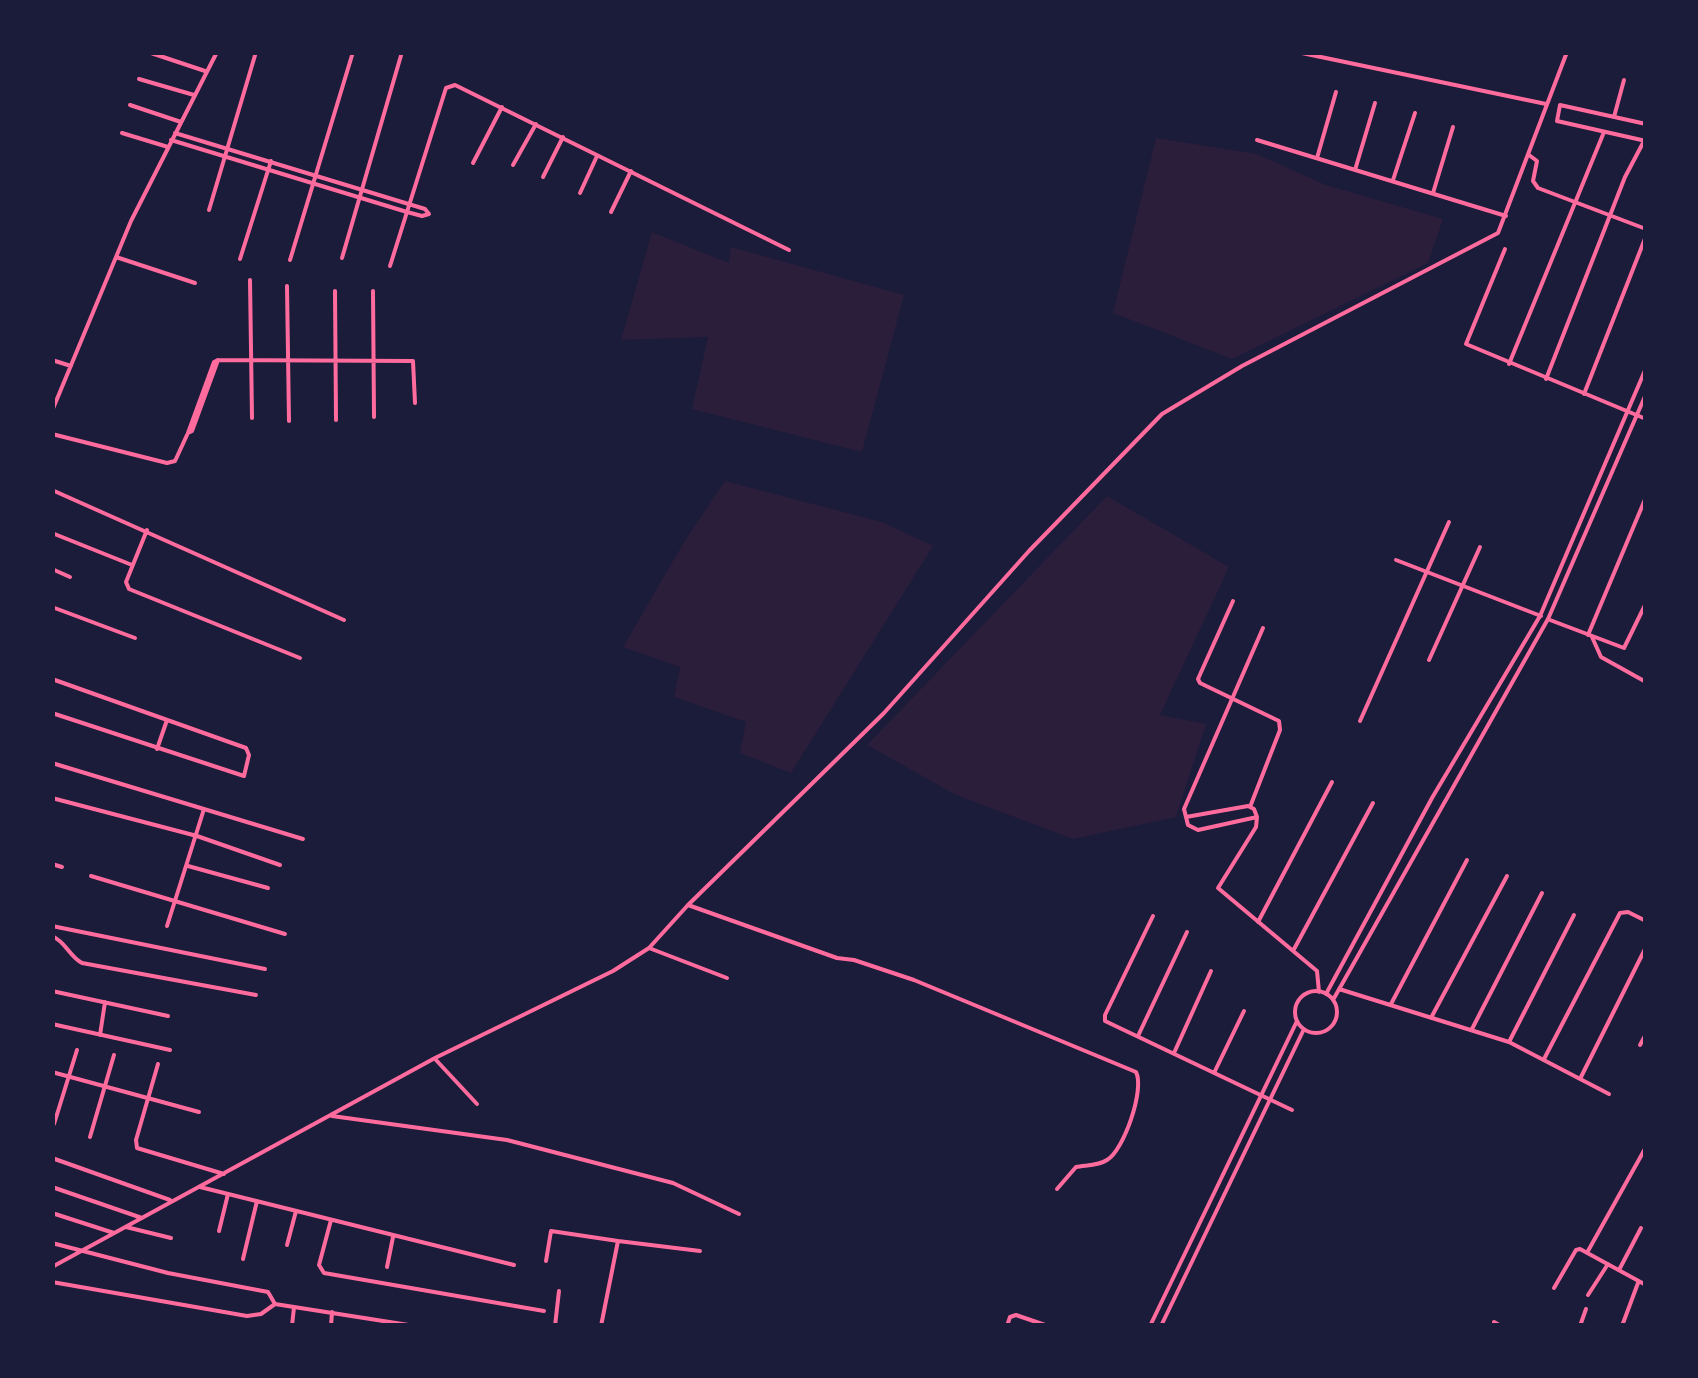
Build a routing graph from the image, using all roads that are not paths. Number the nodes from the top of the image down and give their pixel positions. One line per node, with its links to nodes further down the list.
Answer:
1 (148, 52): 8 (street)
2 (217, 52): 8 (street)
3 (256, 52): 30 (street)
4 (353, 52): 41 (street)
5 (402, 52): 45 (street)
6 (1297, 52): 14 (street)
7 (1567, 52): 14 (street)
8 (206, 72): 12 (street)
9 (139, 79): 12 (street)
10 (1624, 80): 18 (street)
11 (1336, 92): 34 (street)
12 (194, 95): 19 (street)
13 (1375, 102): 39 (street)
14 (1546, 104): 32 (street)
15 (130, 105): 19 (street)
16 (502, 106): 21 (street); 36 (street); 50 (street)
17 (1415, 113): 43 (street)
18 (1614, 117): 20 (street); 23 (street)
19 (181, 122): 25 (street)
20 (1645, 123)
21 (536, 124): 26 (street); 37 (street)
22 (1453, 127): 47 (street)
23 (1604, 132): 28 (street); 49 (street)
24 (122, 133): 29 (street)
25 (175, 133): 29 (street); 30 (street)
26 (563, 137): 31 (street); 42 (street)
27 (1257, 140): 34 (street)
28 (1645, 141): 54 (street)
29 (170, 144): 33 (street); 59 (street)
30 (228, 148): 33 (street); 35 (street)
31 (598, 154): 40 (street); 46 (street)
32 (1529, 155): 49 (street); 55 (street)
33 (226, 157): 38 (street); 51 (street)
34 (1316, 158): 39 (street)
35 (271, 161): 38 (street); 41 (street)
36 (474, 163)
37 (513, 166)
38 (268, 169): 44 (street); 61 (street)
39 (1355, 170): 43 (street)
40 (631, 171): 53 (street); 58 (street)
41 (314, 175): 44 (street); 45 (street)
42 (543, 177)
43 (1393, 181): 47 (street)
44 (312, 182): 48 (street); 62 (street)
45 (362, 190): 48 (street); 50 (street)
46 (580, 193)
47 (1433, 194): 55 (street)
48 (359, 197): 52 (street); 60 (street)
49 (1575, 202): 54 (street); 74 (street)
50 (410, 204): 52 (street); 52 (street)
51 (209, 210)
52 (408, 212): 63 (street)
53 (611, 212)
54 (1611, 215): 56 (street); 77 (street)
55 (1506, 216): 140 (street)
56 (1646, 233): 78 (street)
57 (1505, 249): 74 (street)
58 (789, 250)
59 (116, 257): 65 (street); 75 (street)
60 (342, 258)
61 (240, 259)
62 (290, 260)
63 (390, 266)
64 (250, 280): 70 (street)
65 (195, 283)
66 (288, 286): 71 (street)
67 (374, 291): 73 (street)
68 (335, 292): 72 (street)
69 (52, 360): 75 (street)
70 (250, 361): 71 (street); 85 (street); 89 (street)
71 (289, 361): 72 (street); 88 (street)
72 (335, 362): 73 (street); 87 (street)
73 (375, 362): 80 (street); 84 (street)
74 (1509, 364): 77 (street)
75 (71, 366): 81 (street)
76 (1646, 368): 82 (street)
77 (1546, 379): 78 (street)
78 (1584, 394): 82 (street)
79 (1646, 394): 83 (street)
80 (415, 403)
81 (52, 410)
82 (1628, 411): 83 (street); 105 (street)
83 (1637, 416): 86 (street); 106 (street)
84 (374, 417)
85 (252, 418)
86 (1646, 419)
87 (336, 420)
88 (289, 421)
89 (52, 434)
90 (52, 490): 93 (street)
91 (1646, 497): 109 (street)
92 (1449, 522): 99 (street)
93 (147, 530): 97 (street); 107 (street)
94 (52, 533): 97 (street)
95 (1480, 547): 101 (street)
96 (1396, 560): 99 (street)
97 (132, 564): 111 (street)
98 (52, 569): 100 (street)
99 (1428, 572): 101 (street); 118 (street)
100 (70, 577)
101 (1464, 586): 105 (street); 112 (street)
102 (1233, 601): 115 (street)
103 (1646, 604): 109 (street)
104 (52, 608): 110 (street)
105 (1540, 616): 106 (street); 158 (street)
106 (1548, 619): 109 (street); 156 (street)
107 (344, 620)
108 (1263, 628): 115 (street)
109 (1590, 636): 114 (street)
110 (135, 638)
111 (300, 658)
112 (1429, 660)
113 (52, 679): 117 (street)
114 (1646, 682)
115 (1232, 699): 124 (street); 126 (street)
116 (52, 713): 119 (street)
117 (166, 720): 119 (street); 119 (street)
118 (1360, 721)
119 (158, 748)
120 (52, 763): 125 (street)
121 (1332, 782): 144 (street)
122 (52, 798): 128 (street)
123 (1372, 804): 152 (street)
124 (1250, 806): 126 (street); 127 (street)
125 (204, 809): 128 (street); 129 (street)
126 (1186, 817): 127 (street)
127 (1257, 817): 144 (street)
128 (198, 836): 132 (street); 133 (street)
129 (304, 839)
130 (1467, 860): 162 (street)
131 (52, 864): 134 (street)
132 (280, 864)
133 (188, 866): 137 (street); 139 (street)
134 (62, 867)
135 (92, 876): 139 (street)
136 (1508, 876): 165 (street)
137 (268, 888)
138 (1542, 893): 169 (street)
139 (174, 900): 146 (street); 148 (street)
140 (688, 906): 151 (street); 202 (street)
141 (1574, 914): 173 (street)
142 (1153, 916): 172 (street)
143 (1646, 921): 180 (street)
144 (1258, 922): 152 (street)
145 (52, 926): 153 (street)
146 (167, 926)
147 (1187, 932): 172 (street)
148 (285, 934)
149 (52, 936): 159 (street)
150 (1646, 947): 185 (street)
151 (649, 948): 155 (street); 179 (street)
152 (1292, 951): 158 (street)
153 (265, 969)
154 (1211, 971): 177 (street)
155 (727, 978)
156 (1339, 989): 160 (street); 162 (street)
157 (52, 991): 161 (street)
158 (1322, 993): 160 (street); 166 (street)
159 (256, 996)
160 (1333, 1000): 168 (street)
161 (105, 1002): 164 (street); 171 (street)
162 (1391, 1004): 165 (street)
163 (1244, 1011): 183 (street)
164 (168, 1016)
165 (1432, 1016): 169 (street)
166 (1298, 1021): 168 (street); 188 (street)
167 (52, 1024): 171 (street)
168 (1304, 1028): 190 (street)
169 (1472, 1029): 173 (street)
170 (1646, 1034): 174 (street)
171 (100, 1035): 176 (street)
172 (1138, 1037): 177 (street)
173 (1508, 1042): 180 (street)
174 (1640, 1045)
175 (77, 1050): 184 (street)
176 (170, 1050)
177 (1173, 1054): 183 (street)
178 (114, 1056): 186 (street)
179 (435, 1058): 191 (street); 194 (street)
180 (1544, 1059): 185 (street)
181 (158, 1064): 189 (street)
182 (52, 1072): 184 (street)
183 (1214, 1073): 188 (street)
184 (69, 1076): 186 (street); 195 (street)
185 (1580, 1078): 187 (street)
186 (105, 1086): 189 (street); 196 (street)
187 (1609, 1094)
188 (1260, 1095): 190 (street); 251 (street)
189 (148, 1098): 193 (street); 199 (street)
190 (1270, 1100): 192 (street); 252 (street)
191 (477, 1104)
192 (1292, 1110)
193 (199, 1112)
194 (332, 1116): 199 (street); 208 (street)
195 (54, 1124)
196 (90, 1137)
197 (1646, 1148): 222 (street)
198 (52, 1158): 205 (street)
199 (224, 1174): 201 (street)
200 (52, 1187): 209 (street)
201 (200, 1187): 203 (street); 205 (street)
202 (1058, 1189)
203 (228, 1194): 204 (street); 213 (street)
204 (258, 1201): 206 (street); 223 (street)
205 (173, 1202): 209 (street)
206 (296, 1211): 210 (street); 219 (street)
207 (52, 1213): 214 (street)
208 (740, 1214)
209 (142, 1218): 211 (street)
210 (332, 1220): 215 (street); 239 (street)
211 (126, 1226): 214 (street); 216 (street)
212 (1641, 1228): 229 (street)
213 (219, 1232)
214 (114, 1233): 220 (street)
215 (394, 1235): 226 (street); 227 (street)
216 (172, 1238)
217 (618, 1241): 221 (street); 224 (street); 248 (street)
218 (52, 1243): 220 (street)
219 (287, 1245)
220 (78, 1251): 228 (street); 236 (street)
221 (700, 1251)
222 (1588, 1251): 225 (street); 233 (street)
223 (243, 1259)
224 (546, 1261)
225 (1608, 1264): 229 (street); 235 (street)
226 (514, 1265)
227 (388, 1266)
228 (52, 1267)
229 (1619, 1270): 230 (street)
230 (1639, 1281): 232 (street); 255 (street)
231 (52, 1282): 236 (street)
232 (1646, 1285)
233 (1554, 1288)
234 (560, 1291): 247 (street)
235 (1588, 1296)
236 (275, 1304): 237 (street)
237 (294, 1306): 240 (street); 245 (street)
238 (1586, 1308): 254 (street)
239 (544, 1311)
240 (332, 1312): 241 (street); 246 (street)
241 (369, 1322): 244 (street)
242 (1494, 1322): 253 (street)
243 (1035, 1324): 249 (street); 250 (street)
244 (411, 1325)
245 (292, 1326)
246 (331, 1326)
247 (555, 1326)
248 (602, 1326)
249 (1007, 1326)
250 (1048, 1326)
251 (1150, 1326)
252 (1161, 1326)
253 (1501, 1326)
254 (1580, 1326)
255 (1622, 1326)

